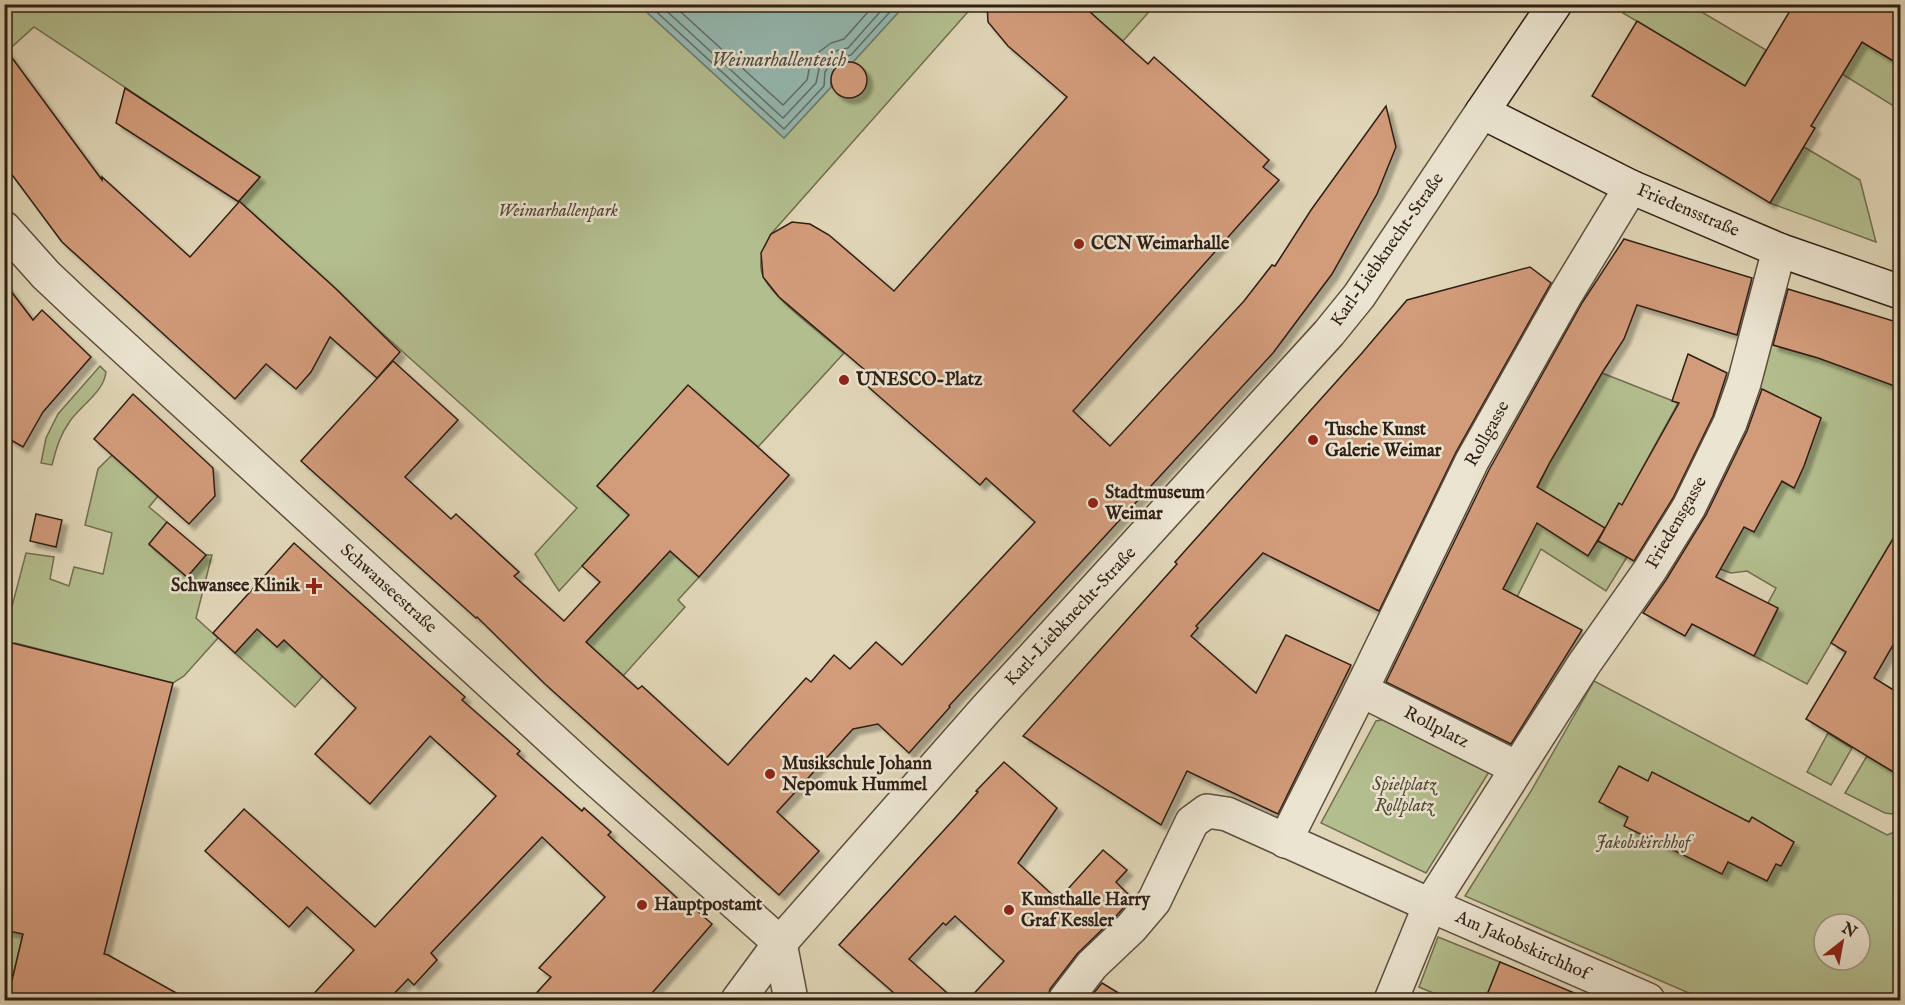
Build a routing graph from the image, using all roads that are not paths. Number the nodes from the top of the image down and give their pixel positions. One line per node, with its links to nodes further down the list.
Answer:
1 (1555, 4): 2 (street, Karl-Liebknecht-Straße)
2 (1482, 112): 3 (street, Friedensstraße); 11 (street, Karl-Liebknecht-Straße)
3 (1631, 187): 5 (street, Friedensstraße); 7 (street, Rollgasse)
4 (4, 228): 11 (street, Schwanseestraße)
5 (1779, 250): 6 (street, Friedensstraße); 8 (street, Friedensgasse)
6 (1900, 292)
7 (1361, 690): 8 (street, Rollplatz); 9 (street)
8 (1517, 768): 10 (street)
9 (1285, 841): 10 (street); 15 (street)
10 (1430, 905): 12 (street, Am Jakobskirchhof); 16 (street)
11 (780, 943): 13 (street, Karl-Liebknecht-Straße); 14 (street)
12 (1639, 999)
13 (738, 1000)
14 (791, 1000)
15 (1065, 1000)
16 (1391, 1000)

